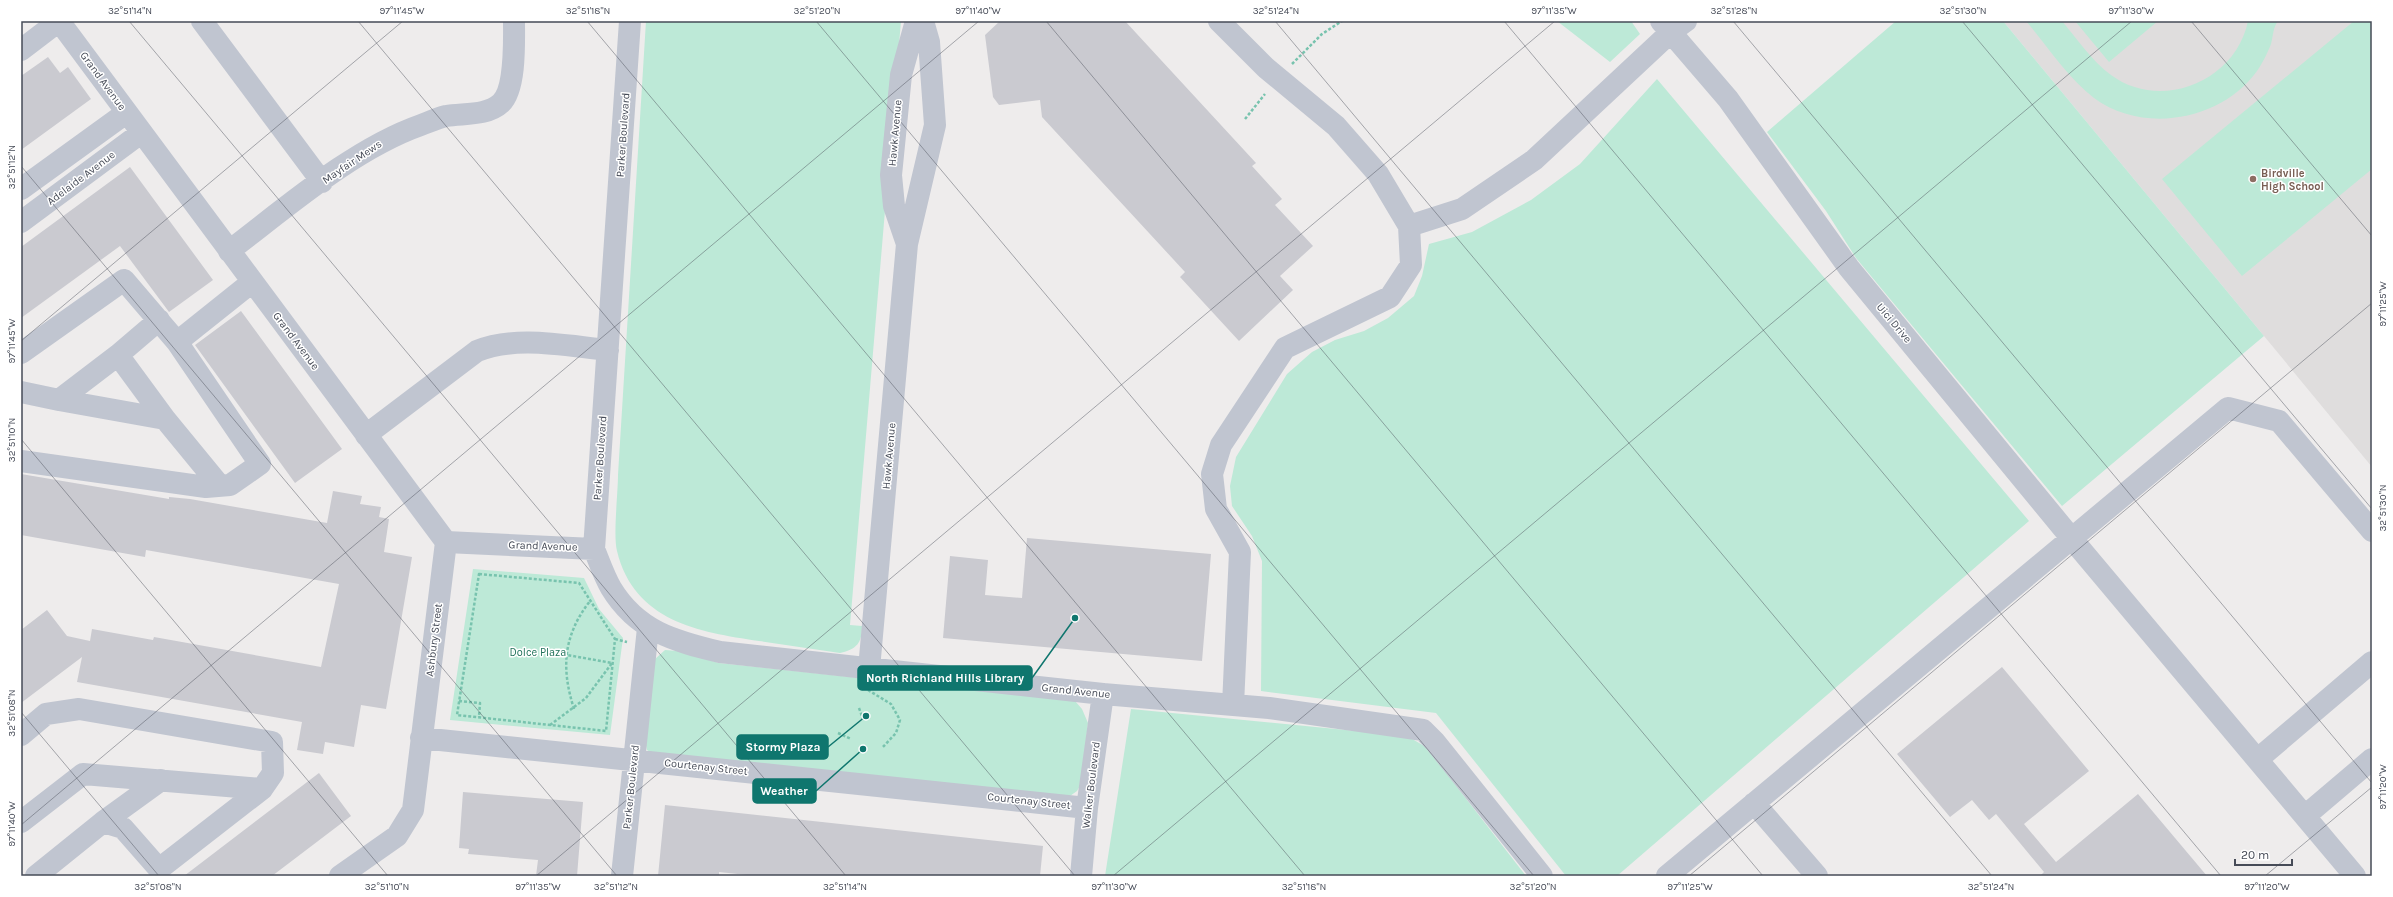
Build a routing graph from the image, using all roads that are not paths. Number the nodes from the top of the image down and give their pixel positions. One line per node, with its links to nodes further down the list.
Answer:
1 (59, 21): 9 (street); 10 (street, Grand Avenue)
2 (202, 21): 12 (street)
3 (514, 21): 12 (street, Mayfair Mews)
4 (630, 21): 21 (street, Parker Boulevard)
5 (916, 21): 16 (street, Hawk Avenue)
6 (923, 21): 16 (street, Hawk Avenue)
7 (1219, 21): 15 (street)
8 (1673, 25): 15 (street); 31 (street, Uici Drive)
9 (21, 50)
10 (126, 113): 11 (street, Grand Avenue); 13 (street)
11 (141, 133): 14 (street, Adelaide Avenue); 17 (street, Grand Avenue)
12 (322, 182): 17 (street, Mayfair Mews)
13 (21, 189)
14 (21, 222)
15 (1409, 226): 38 (street)
16 (908, 244): 36 (street, Hawk Avenue)
17 (229, 250): 18 (street, Grand Avenue)
18 (252, 282): 20 (street); 27 (street, Grand Avenue)
19 (159, 320): 20 (street); 22 (street); 23 (street)
20 (177, 342): 29 (street)
21 (608, 350): 27 (street); 33 (street, Parker Boulevard)
22 (21, 353)
23 (118, 355): 25 (street); 26 (street)
24 (21, 392): 25 (street)
25 (59, 400): 26 (street)
26 (165, 419): 29 (street)
27 (366, 435): 32 (street, Grand Avenue)
28 (21, 461): 29 (street)
29 (220, 486)
30 (2372, 531): 31 (street)
31 (2072, 539): 42 (street, Uici Drive); 46 (street)
32 (446, 542): 33 (street, Grand Avenue); 40 (street, Ashbury Street)
33 (594, 548): 34 (street, Parker Boulevard)
34 (648, 628): 36 (street, Grand Avenue); 41 (street, Parker Boulevard)
35 (2372, 662): 42 (street)
36 (869, 678): 37 (street, Grand Avenue)
37 (1103, 694): 38 (street, Grand Avenue); 47 (street, Walker Boulevard)
38 (1233, 705): 55 (street, Grand Avenue)
39 (21, 735): 45 (street)
40 (421, 738): 41 (street, Courtenay Street); 52 (street, Ashbury Street)
41 (634, 759): 47 (street, Courtenay Street); 53 (street, Parker Boulevard)
42 (2258, 759): 48 (street, Uici Drive)
43 (2372, 759): 48 (street)
44 (161, 780): 45 (street); 49 (street); 50 (street)
45 (262, 789): 50 (street)
46 (1754, 803): 56 (street); 57 (street)
47 (1087, 808): 54 (street, Walker Boulevard)
48 (2305, 816): 58 (street, Uici Drive)
49 (21, 822)
50 (103, 822): 51 (street)
51 (36, 876)
52 (340, 876)
53 (622, 876)
54 (1081, 876)
55 (1542, 876)
56 (1667, 876)
57 (1817, 876)
58 (2355, 876)

